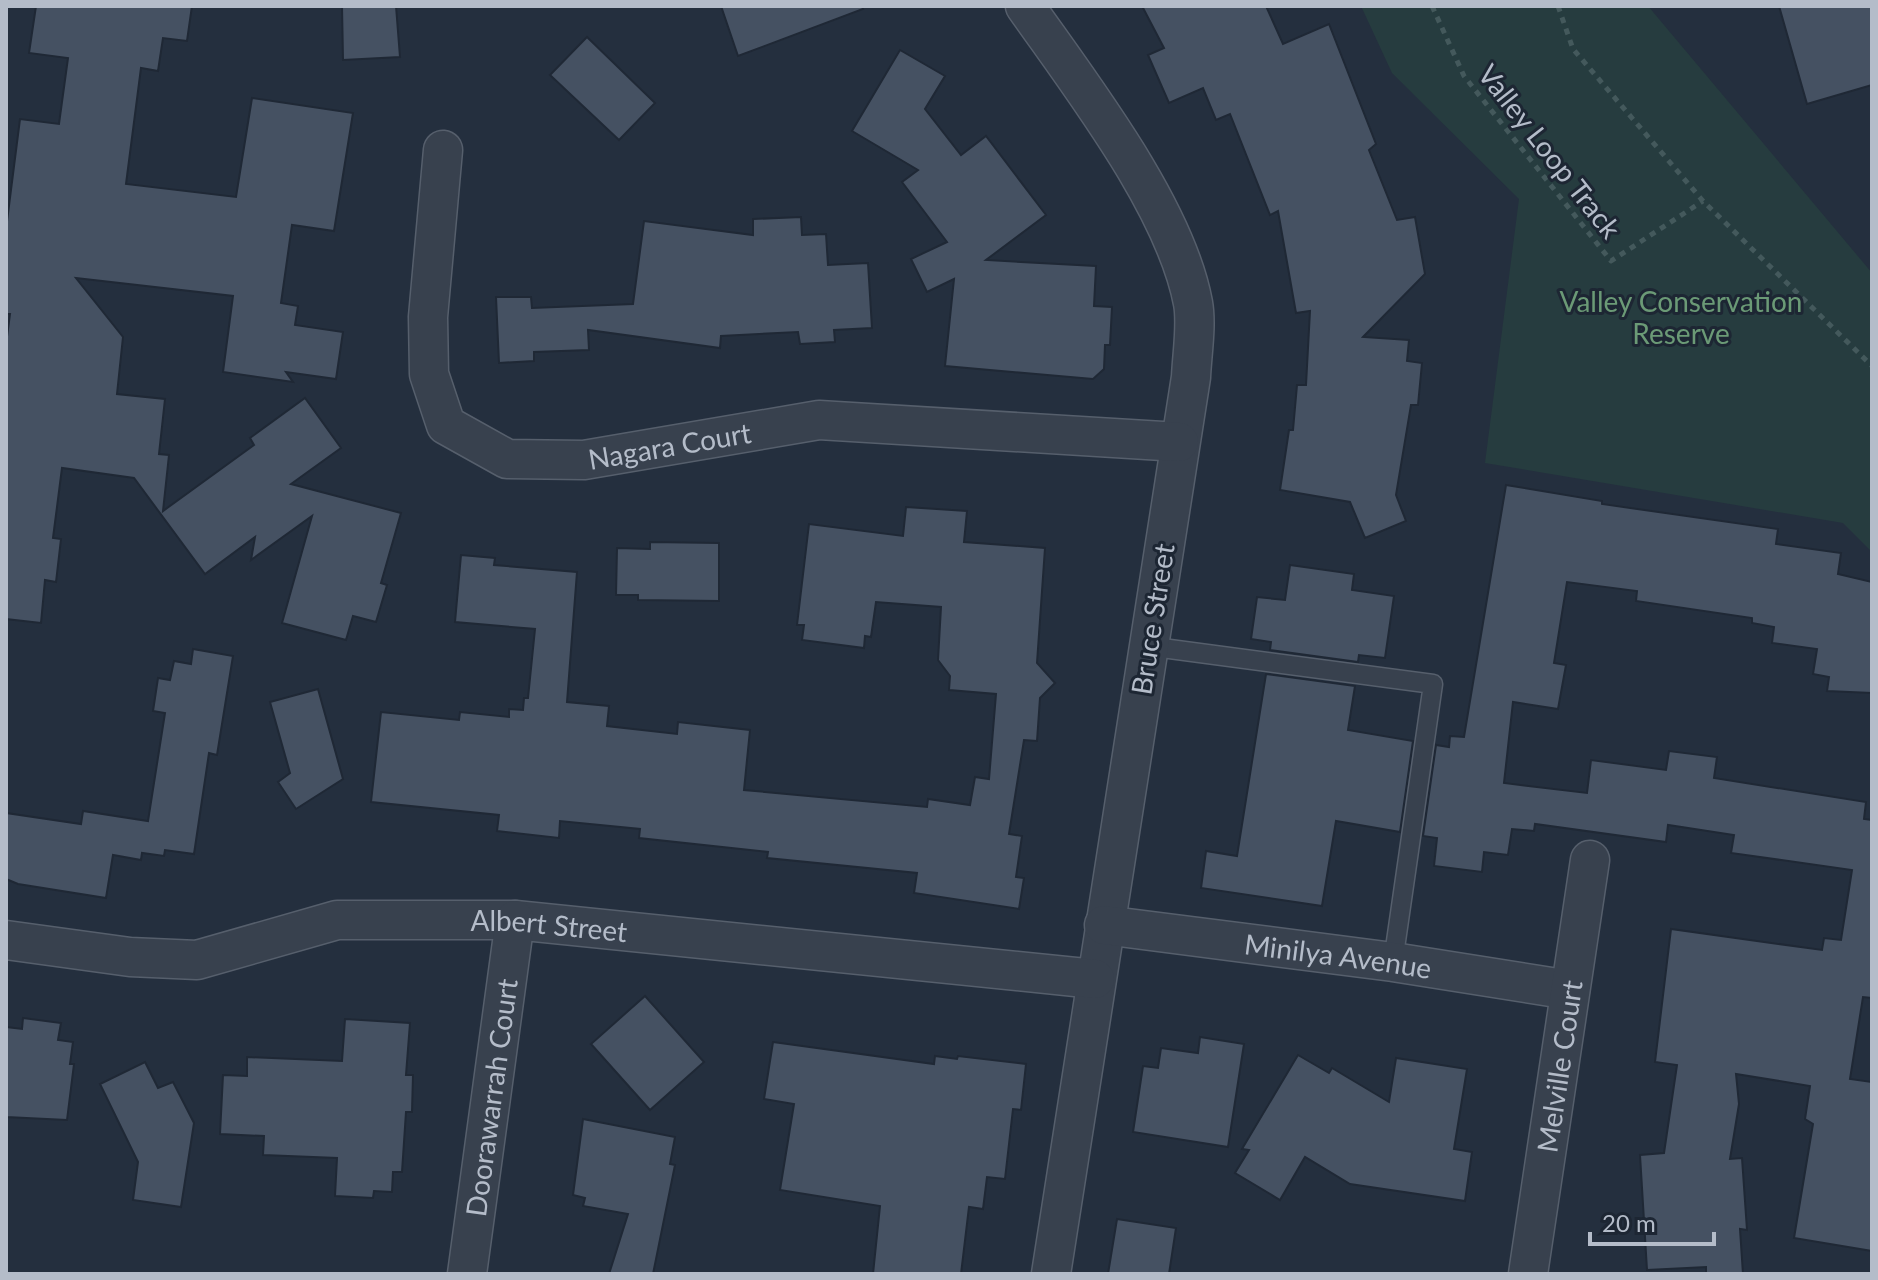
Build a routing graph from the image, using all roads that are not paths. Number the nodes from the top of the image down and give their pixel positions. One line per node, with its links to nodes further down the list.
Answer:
1 (1025, 6): 3 (street, Bruce Street)
2 (443, 150): 3 (street, Nagara Court)
3 (1179, 442): 4 (street, Bruce Street)
4 (1147, 646): 7 (street, Bruce Street); 9 (lane)
5 (1590, 860): 11 (street, Melville Court)
6 (515, 920): 8 (street, Albert Street); 10 (street, Albert Street); 12 (street, Doorawarrah Court)
7 (1104, 925): 9 (street, Minilya Avenue); 10 (street, Bruce Street)
8 (6, 940)
9 (1393, 962): 11 (street, Minilya Avenue)
10 (1095, 979): 13 (street, Bruce Street)
11 (1570, 990): 14 (street, Melville Court)
12 (467, 1274)
13 (1051, 1274)
14 (1528, 1274)

